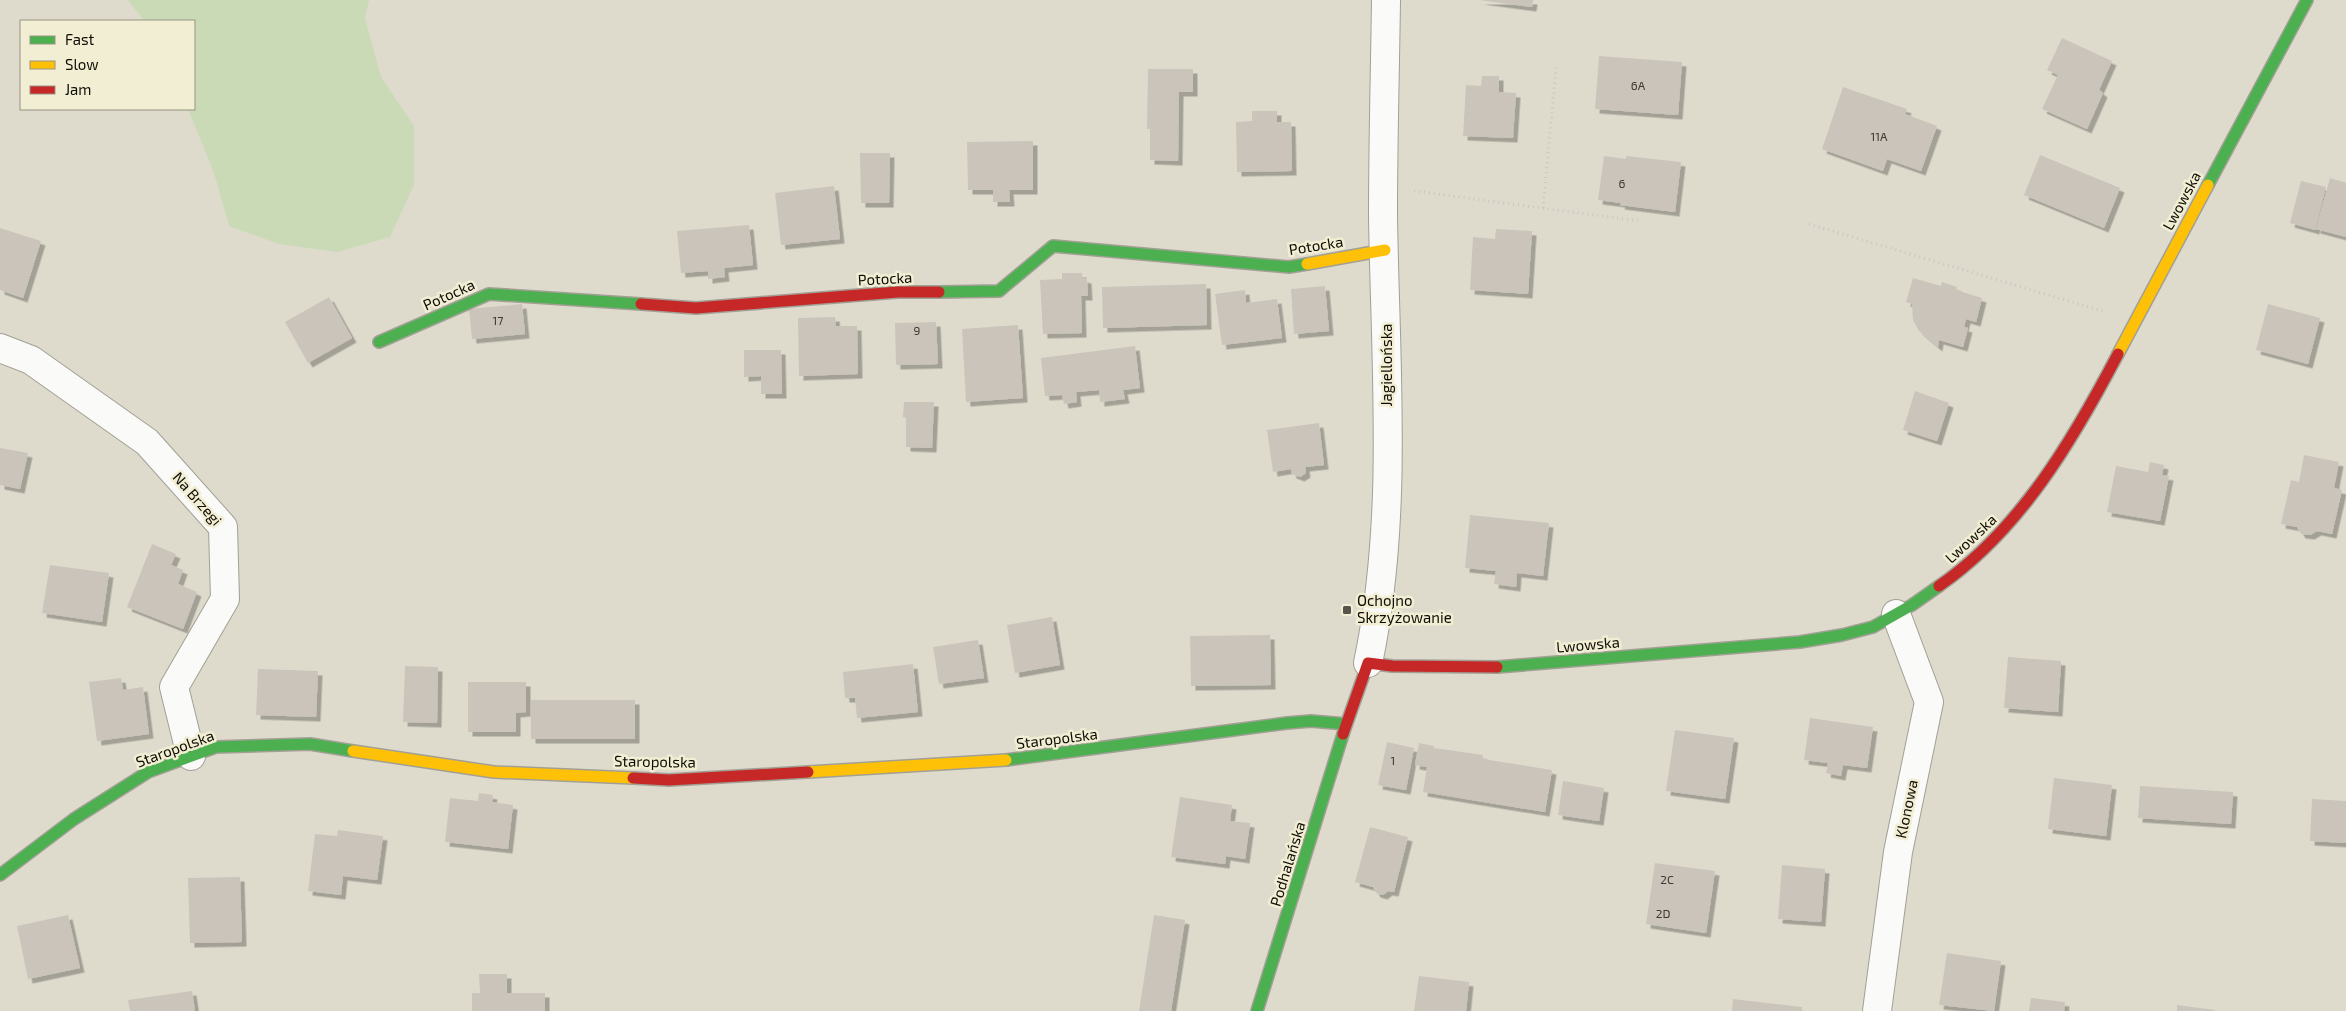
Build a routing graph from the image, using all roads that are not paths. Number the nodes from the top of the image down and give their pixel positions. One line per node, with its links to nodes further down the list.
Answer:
1 (1386, 0): 3 (street, Jagiellońska)
2 (2306, 0): 6 (street, Lwowska)
3 (1385, 250): 4 (street, Potocka); 7 (street, Jagiellońska)
4 (379, 342)
5 (0, 348): 9 (street, Na Brzegi)
6 (1896, 614): 7 (street, Lwowska); 12 (street, Klonowa)
7 (1368, 663): 8 (street, Jagiellońska)
8 (1346, 724): 9 (street, Staropolska); 11 (street, Podhalańska)
9 (190, 756): 10 (street, Staropolska)
10 (0, 875)
11 (1257, 1011)
12 (1877, 1011)

